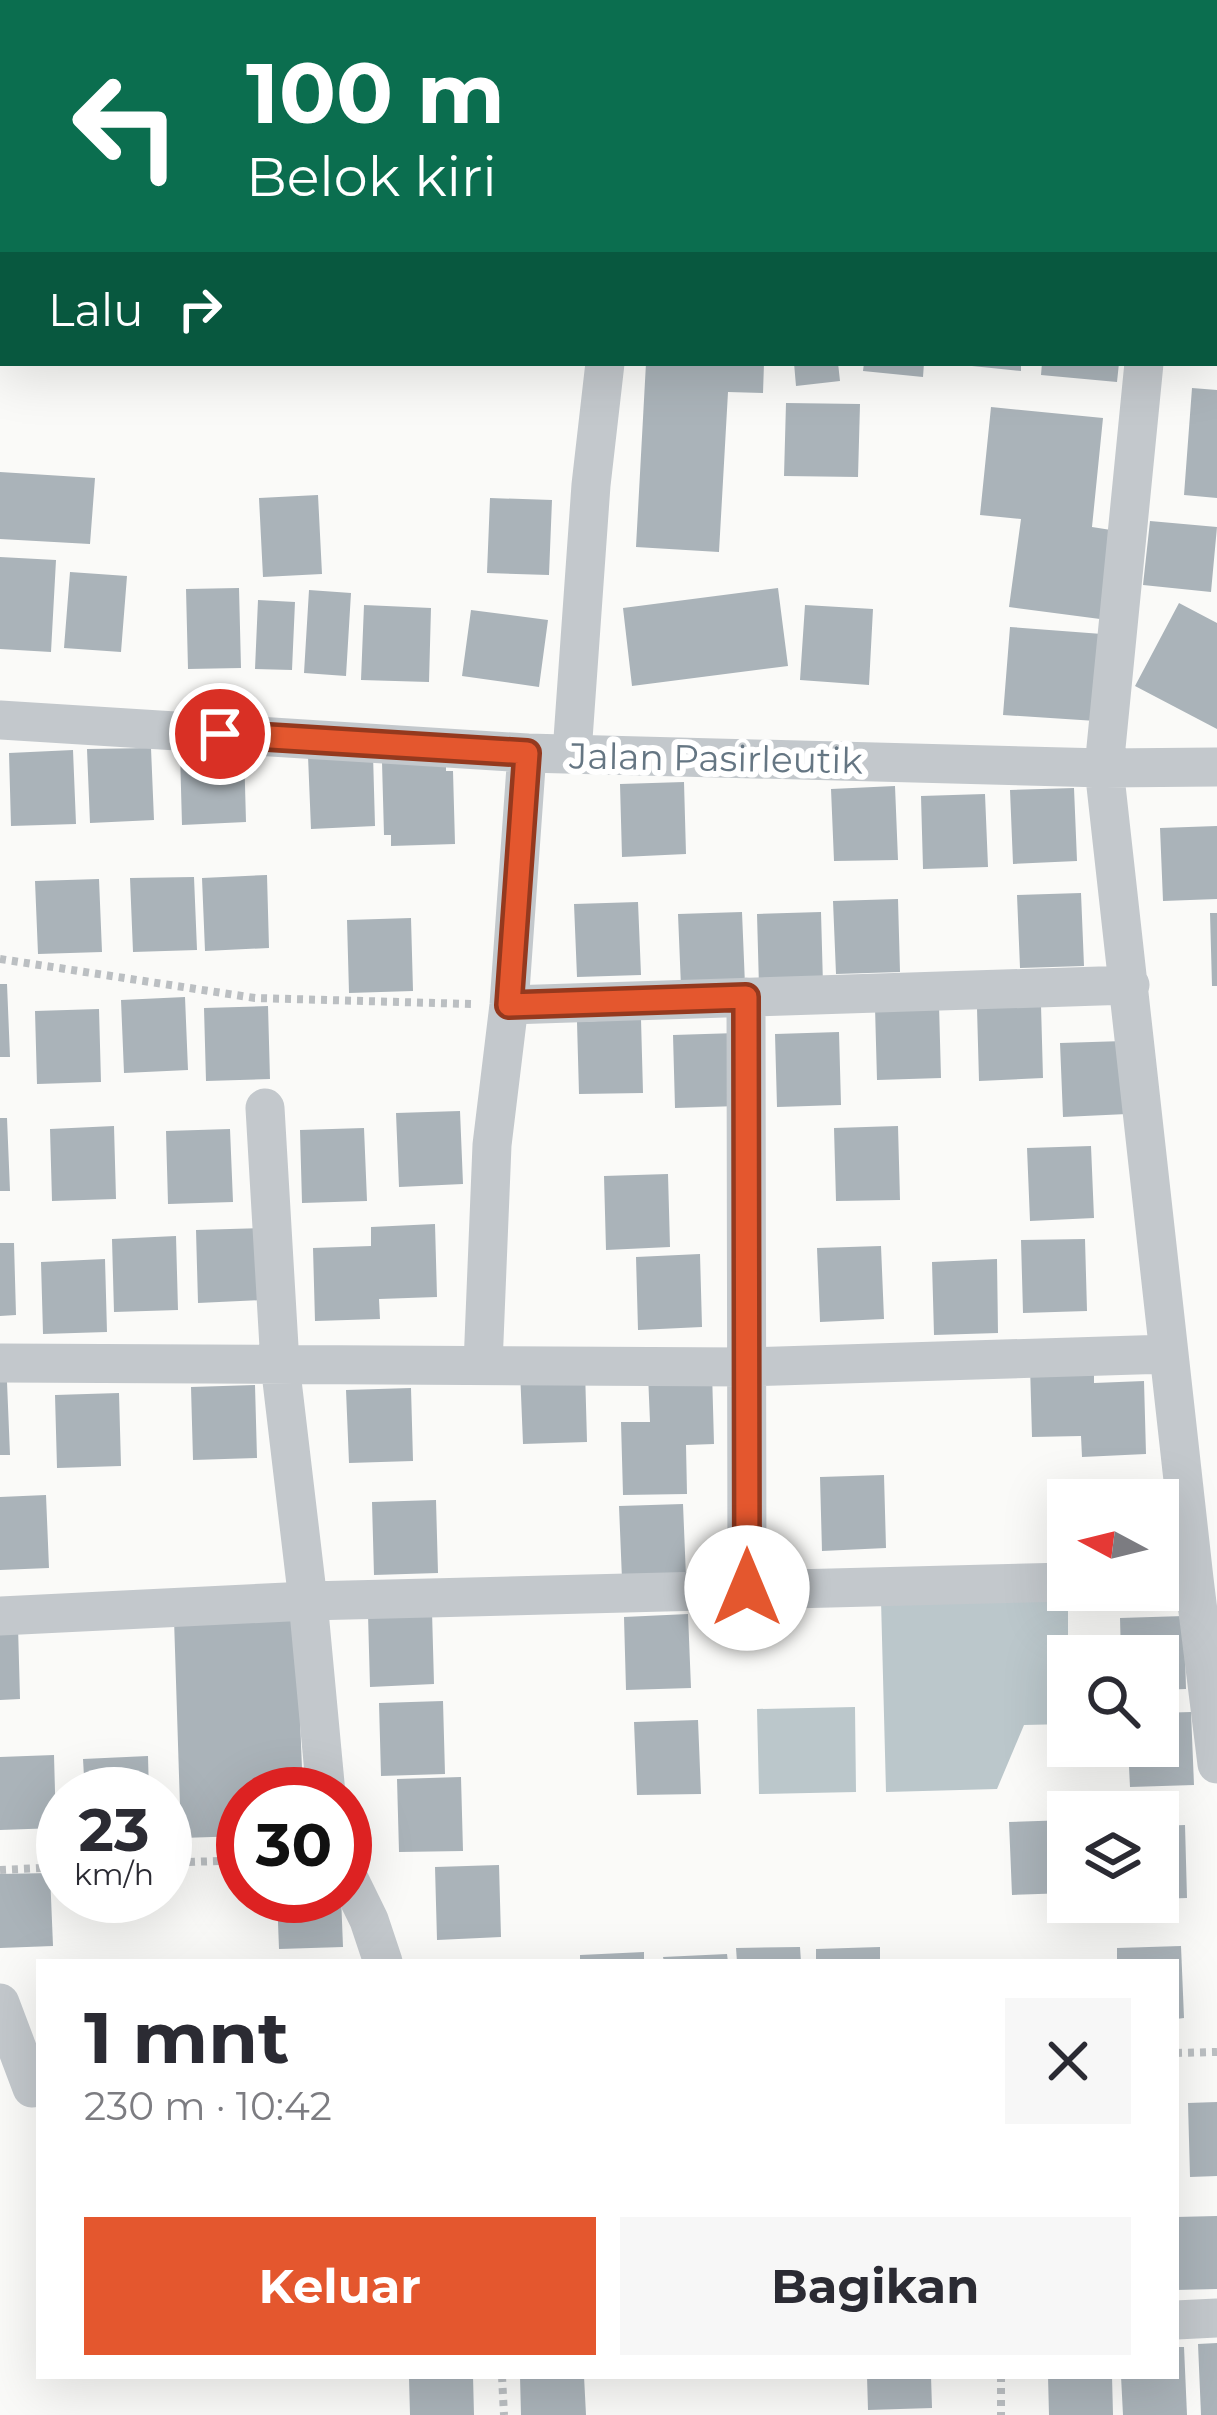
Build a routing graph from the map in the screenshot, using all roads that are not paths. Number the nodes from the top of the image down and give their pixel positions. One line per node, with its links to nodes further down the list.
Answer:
1 (605, 366): 5 (street)
2 (1144, 366): 7 (street)
3 (0, 720): 4 (street, Jalan Pasirleutik)
4 (527, 753): 5 (street, Jalan Pasirleutik); 10 (street)
5 (572, 753): 7 (street, Jalan Pasirleutik)
6 (1217, 767): 7 (street, Jalan Pasirleutik)
7 (1104, 768): 8 (street)
8 (1130, 985): 9 (street); 12 (street)
9 (746, 997): 10 (street); 16 (street)
10 (509, 1005): 15 (street)
11 (265, 1108): 14 (street)
12 (1169, 1354): 16 (street); 17 (street)
13 (0, 1363): 14 (street)
14 (280, 1364): 15 (street); 21 (street)
15 (483, 1364): 16 (street)
16 (746, 1366): 19 (street)
17 (1173, 1479)
18 (1047, 1582): 19 (street)
19 (747, 1588): 21 (street)
20 (1179, 1593): 23 (street)
21 (308, 1601): 22 (street); 24 (street)
22 (0, 1616)
23 (1217, 1764)
24 (323, 1767)
25 (370, 1923): 26 (street)
26 (382, 1959)
27 (0, 2003): 28 (street)
28 (24, 2088)
29 (1217, 2318): 30 (street)
30 (1179, 2320)

